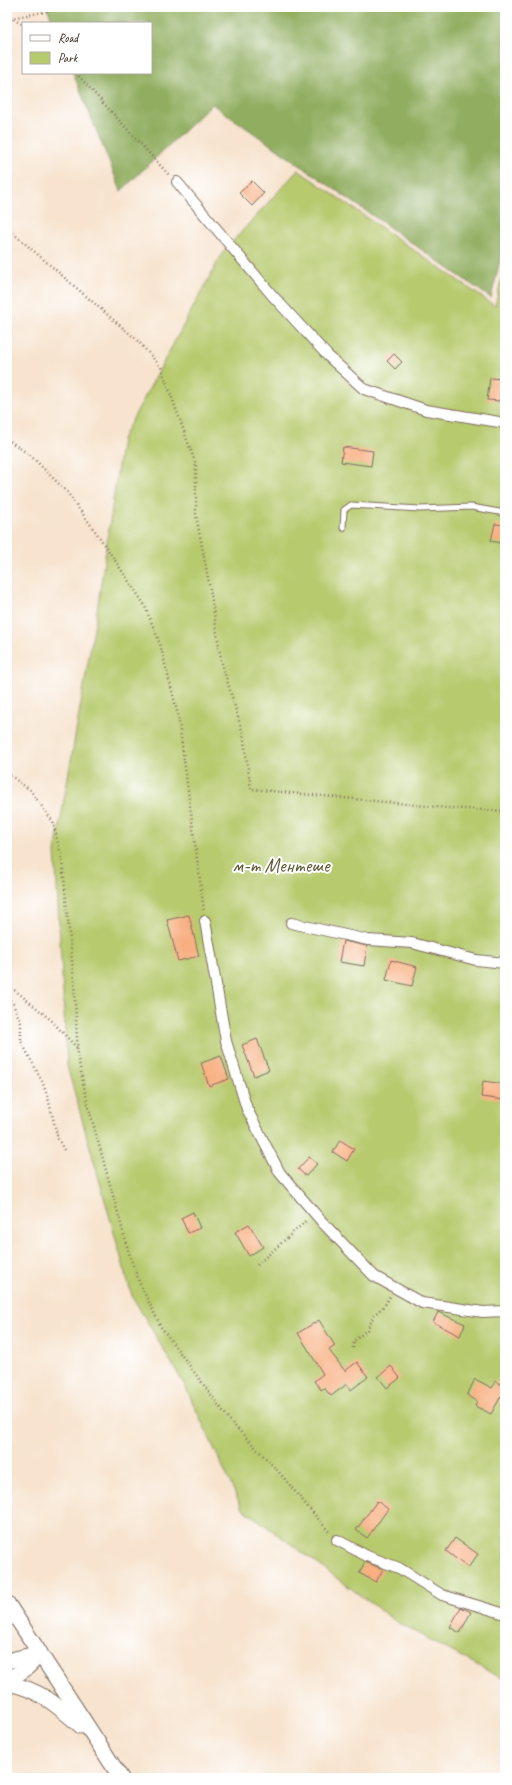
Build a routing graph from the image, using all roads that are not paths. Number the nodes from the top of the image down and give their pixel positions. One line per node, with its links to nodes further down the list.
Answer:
1 (177, 182): 2 (street)
2 (505, 423)
3 (505, 513): 4 (lane)
4 (343, 528)
5 (206, 921): 8 (street)
6 (291, 923): 7 (street)
7 (505, 962)
8 (505, 1311)
9 (337, 1540): 11 (street)
10 (7, 1603): 12 (main road)
11 (505, 1614)
12 (40, 1653): 13 (main road); 14 (main road); 16 (main road)
13 (7, 1661)
14 (7, 1678)
15 (7, 1683): 16 (main road)
16 (92, 1736): 17 (main road)
17 (121, 1778)

